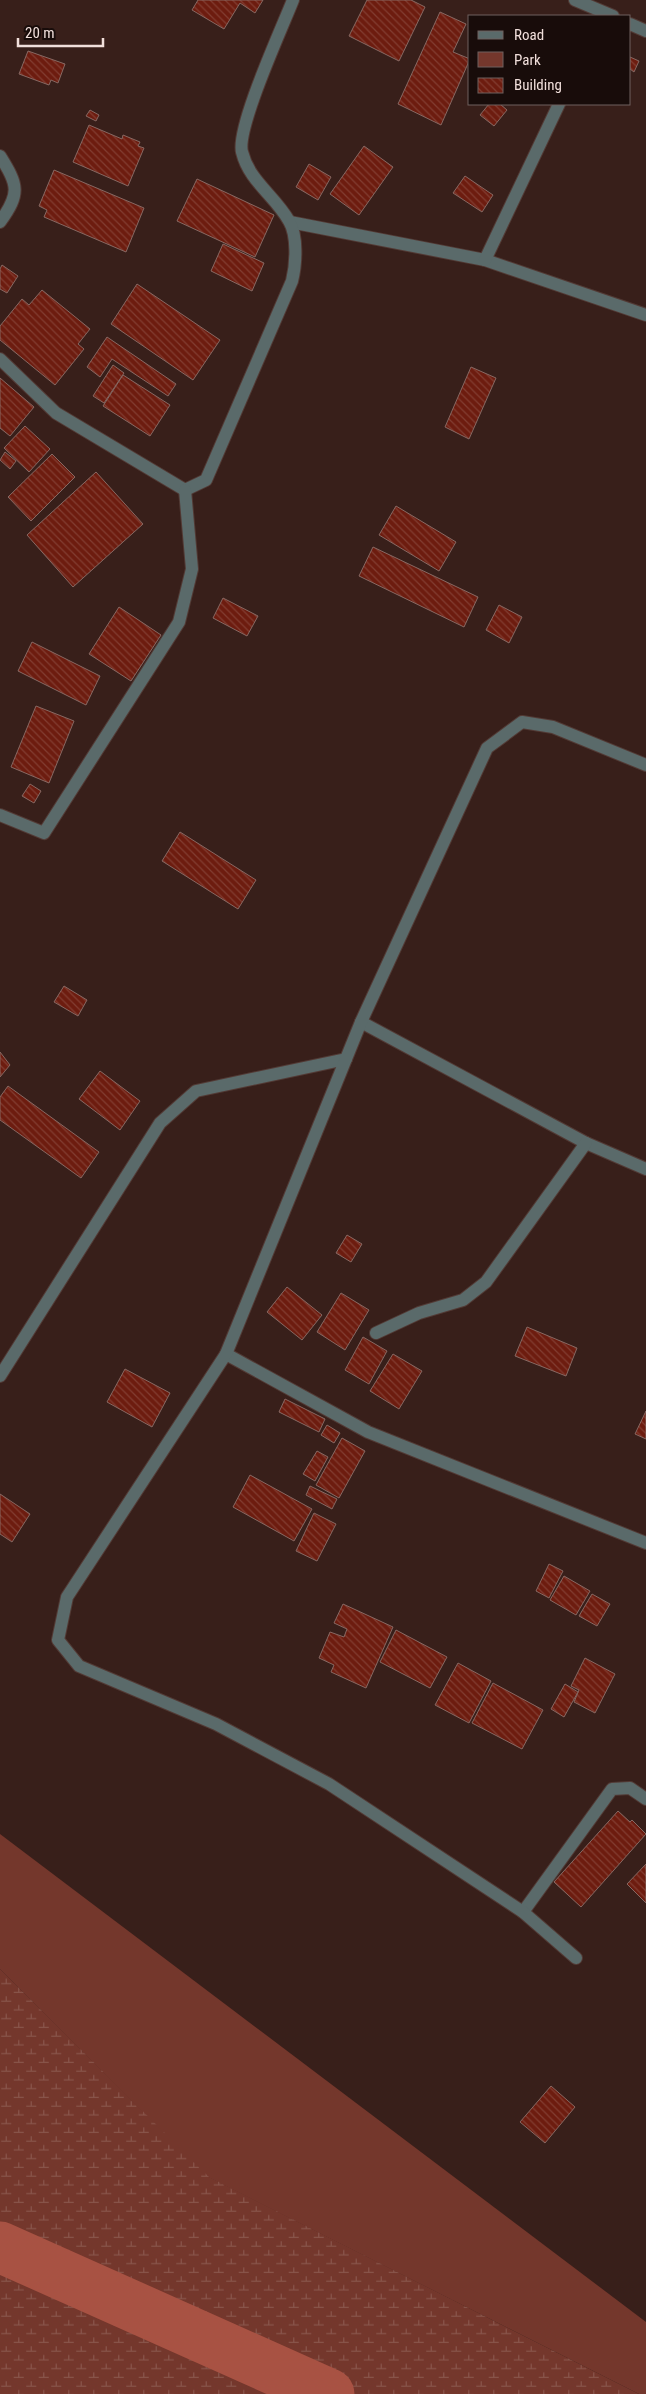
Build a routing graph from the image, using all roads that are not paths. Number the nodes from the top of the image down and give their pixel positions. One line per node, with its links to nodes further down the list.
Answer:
1 (293, 0): 10 (street)
2 (575, 0): 3 (street)
3 (593, 12): 4 (street)
4 (608, 15)
5 (631, 24): 6 (street)
6 (646, 31)
7 (559, 105): 11 (street)
8 (0, 156): 9 (street)
9 (0, 222)
10 (290, 222): 11 (street); 14 (street)
11 (485, 260): 12 (street)
12 (646, 315)
13 (0, 359): 14 (street)
14 (185, 490): 16 (street)
15 (646, 765): 17 (street)
16 (0, 814)
17 (361, 1022): 18 (street); 19 (street)
18 (346, 1060): 22 (street); 23 (street)
19 (586, 1143): 20 (street); 21 (street)
20 (646, 1169)
21 (376, 1333)
22 (226, 1354): 24 (street); 26 (street)
23 (0, 1376)
24 (646, 1543)
25 (646, 1799): 26 (street)
26 (523, 1912): 27 (street)
27 (576, 1958)

